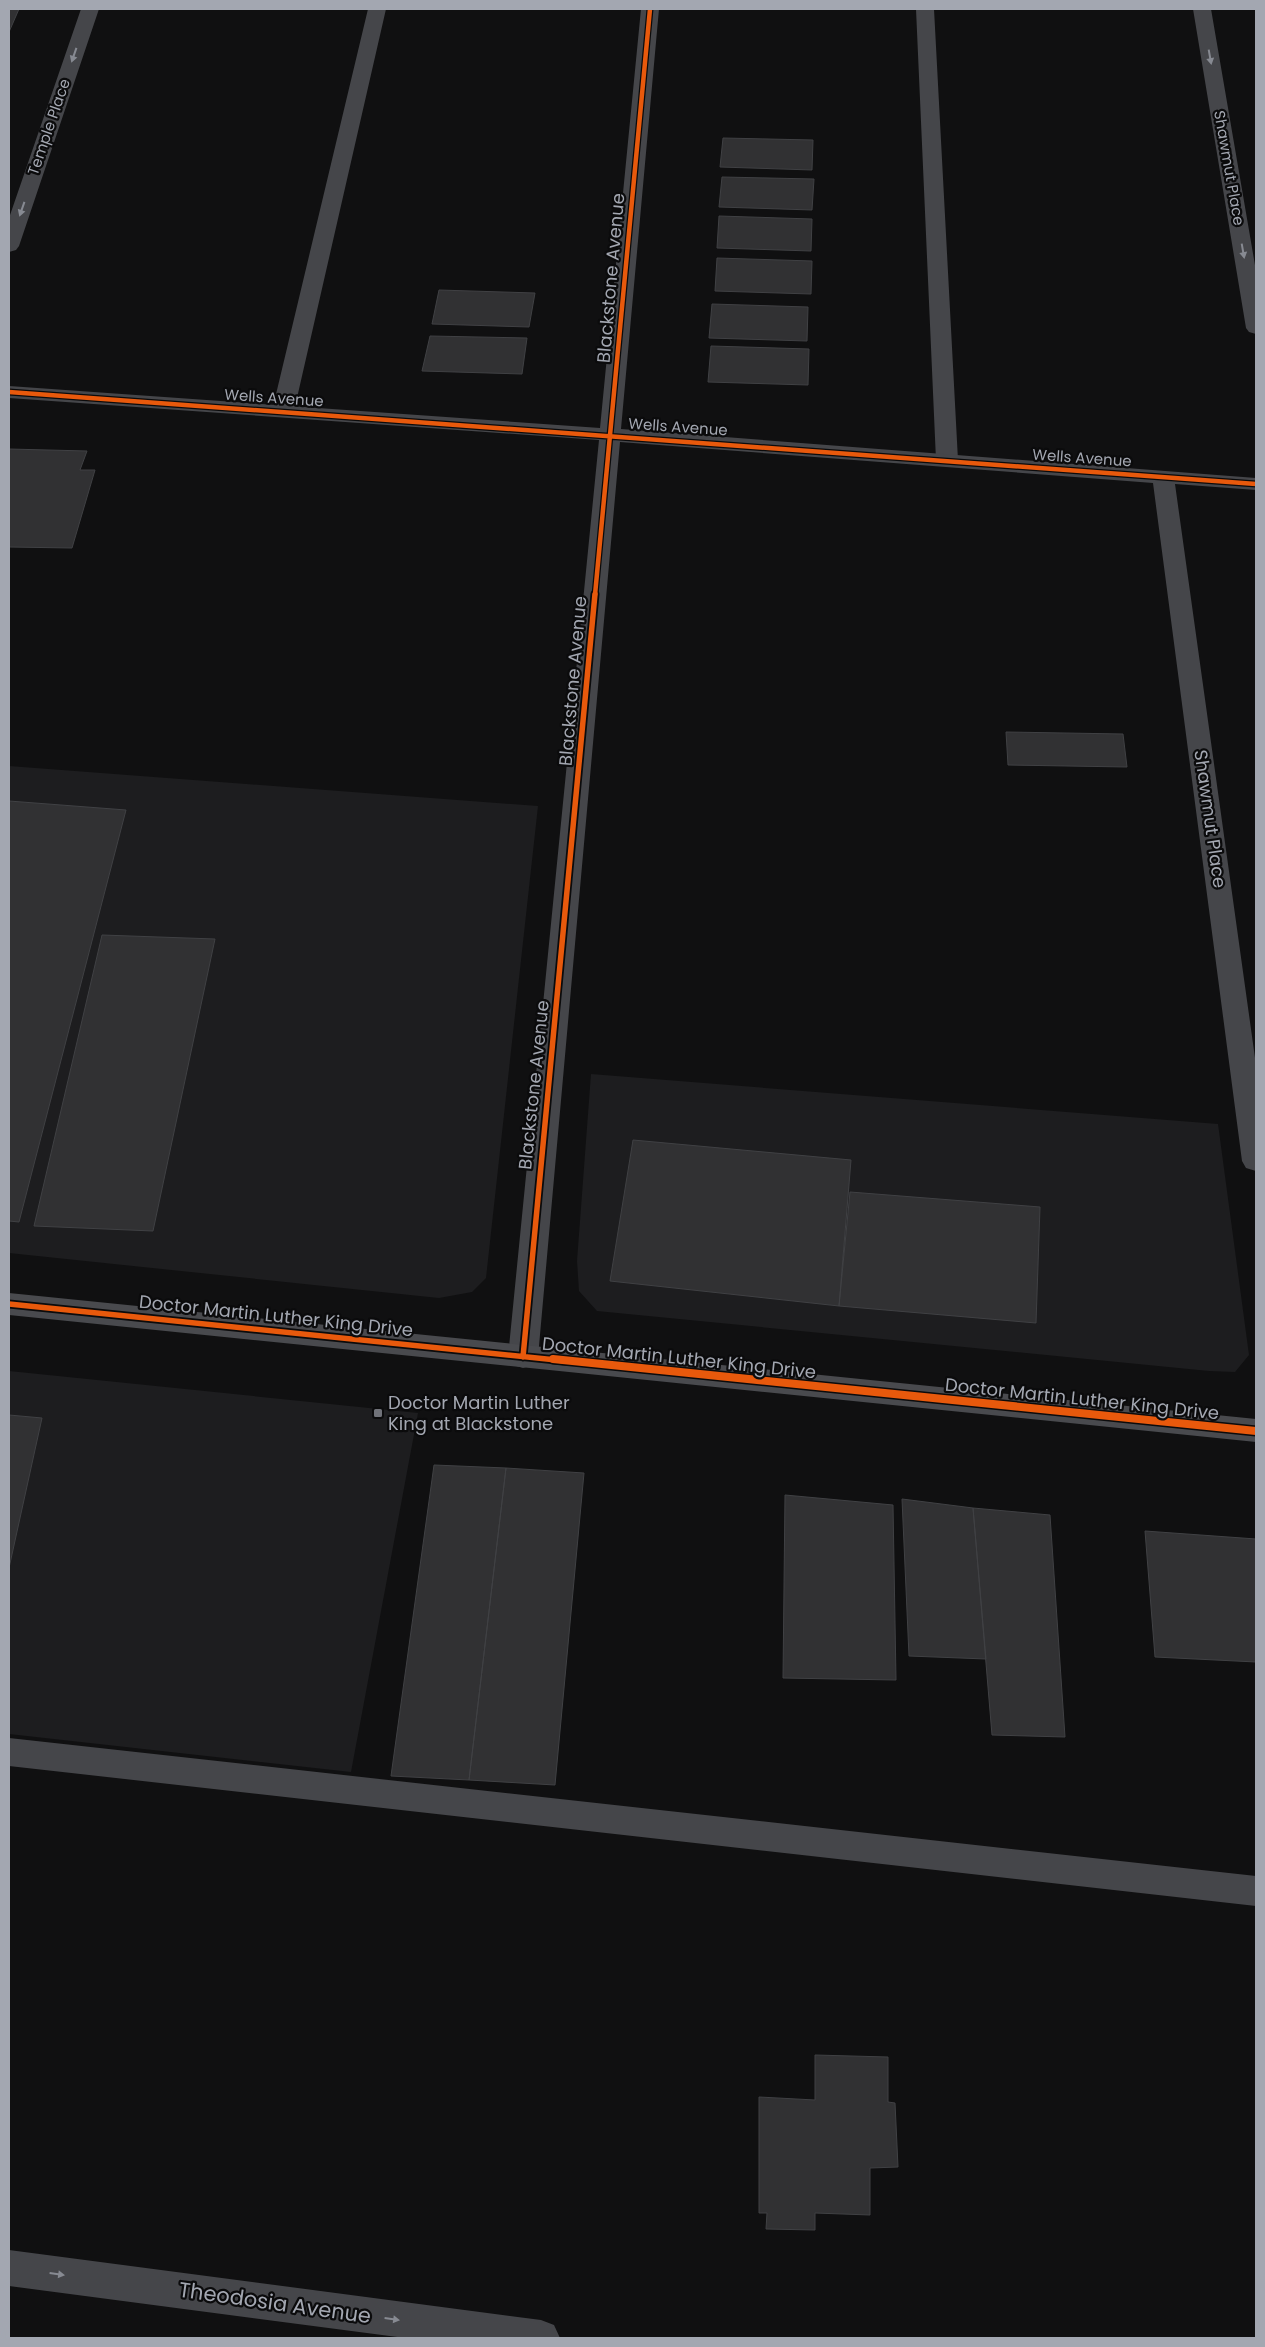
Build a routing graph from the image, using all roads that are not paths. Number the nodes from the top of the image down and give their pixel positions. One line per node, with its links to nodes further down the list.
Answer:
1 (90, 9): 6 (street, Temple Place, one-way to 6)
2 (377, 9): 9 (street)
3 (650, 9): 10 (street, Blackstone Avenue)
4 (925, 9): 11 (street)
5 (1202, 9): 7 (street, Shawmut Place, one-way to 7)
6 (9, 246)
7 (1256, 328)
8 (9, 392): 9 (street, Wells Avenue)
9 (283, 412): 10 (street, Wells Avenue)
10 (612, 435): 11 (street, Wells Avenue); 16 (street, Blackstone Avenue)
11 (946, 460): 12 (street, Wells Avenue)
12 (1163, 477): 13 (street, Wells Avenue); 14 (street, Shawmut Place)
13 (1256, 484)
14 (1256, 1161)
15 (9, 1304): 16 (main road, Doctor Martin Luther King Drive)
16 (523, 1357): 17 (main road, Doctor Martin Luther King Drive)
17 (1256, 1432)
18 (9, 1752): 19 (street)
19 (1256, 1891)
20 (9, 2268): 21 (street, Theodosia Avenue, one-way to 21)
21 (541, 2338)

